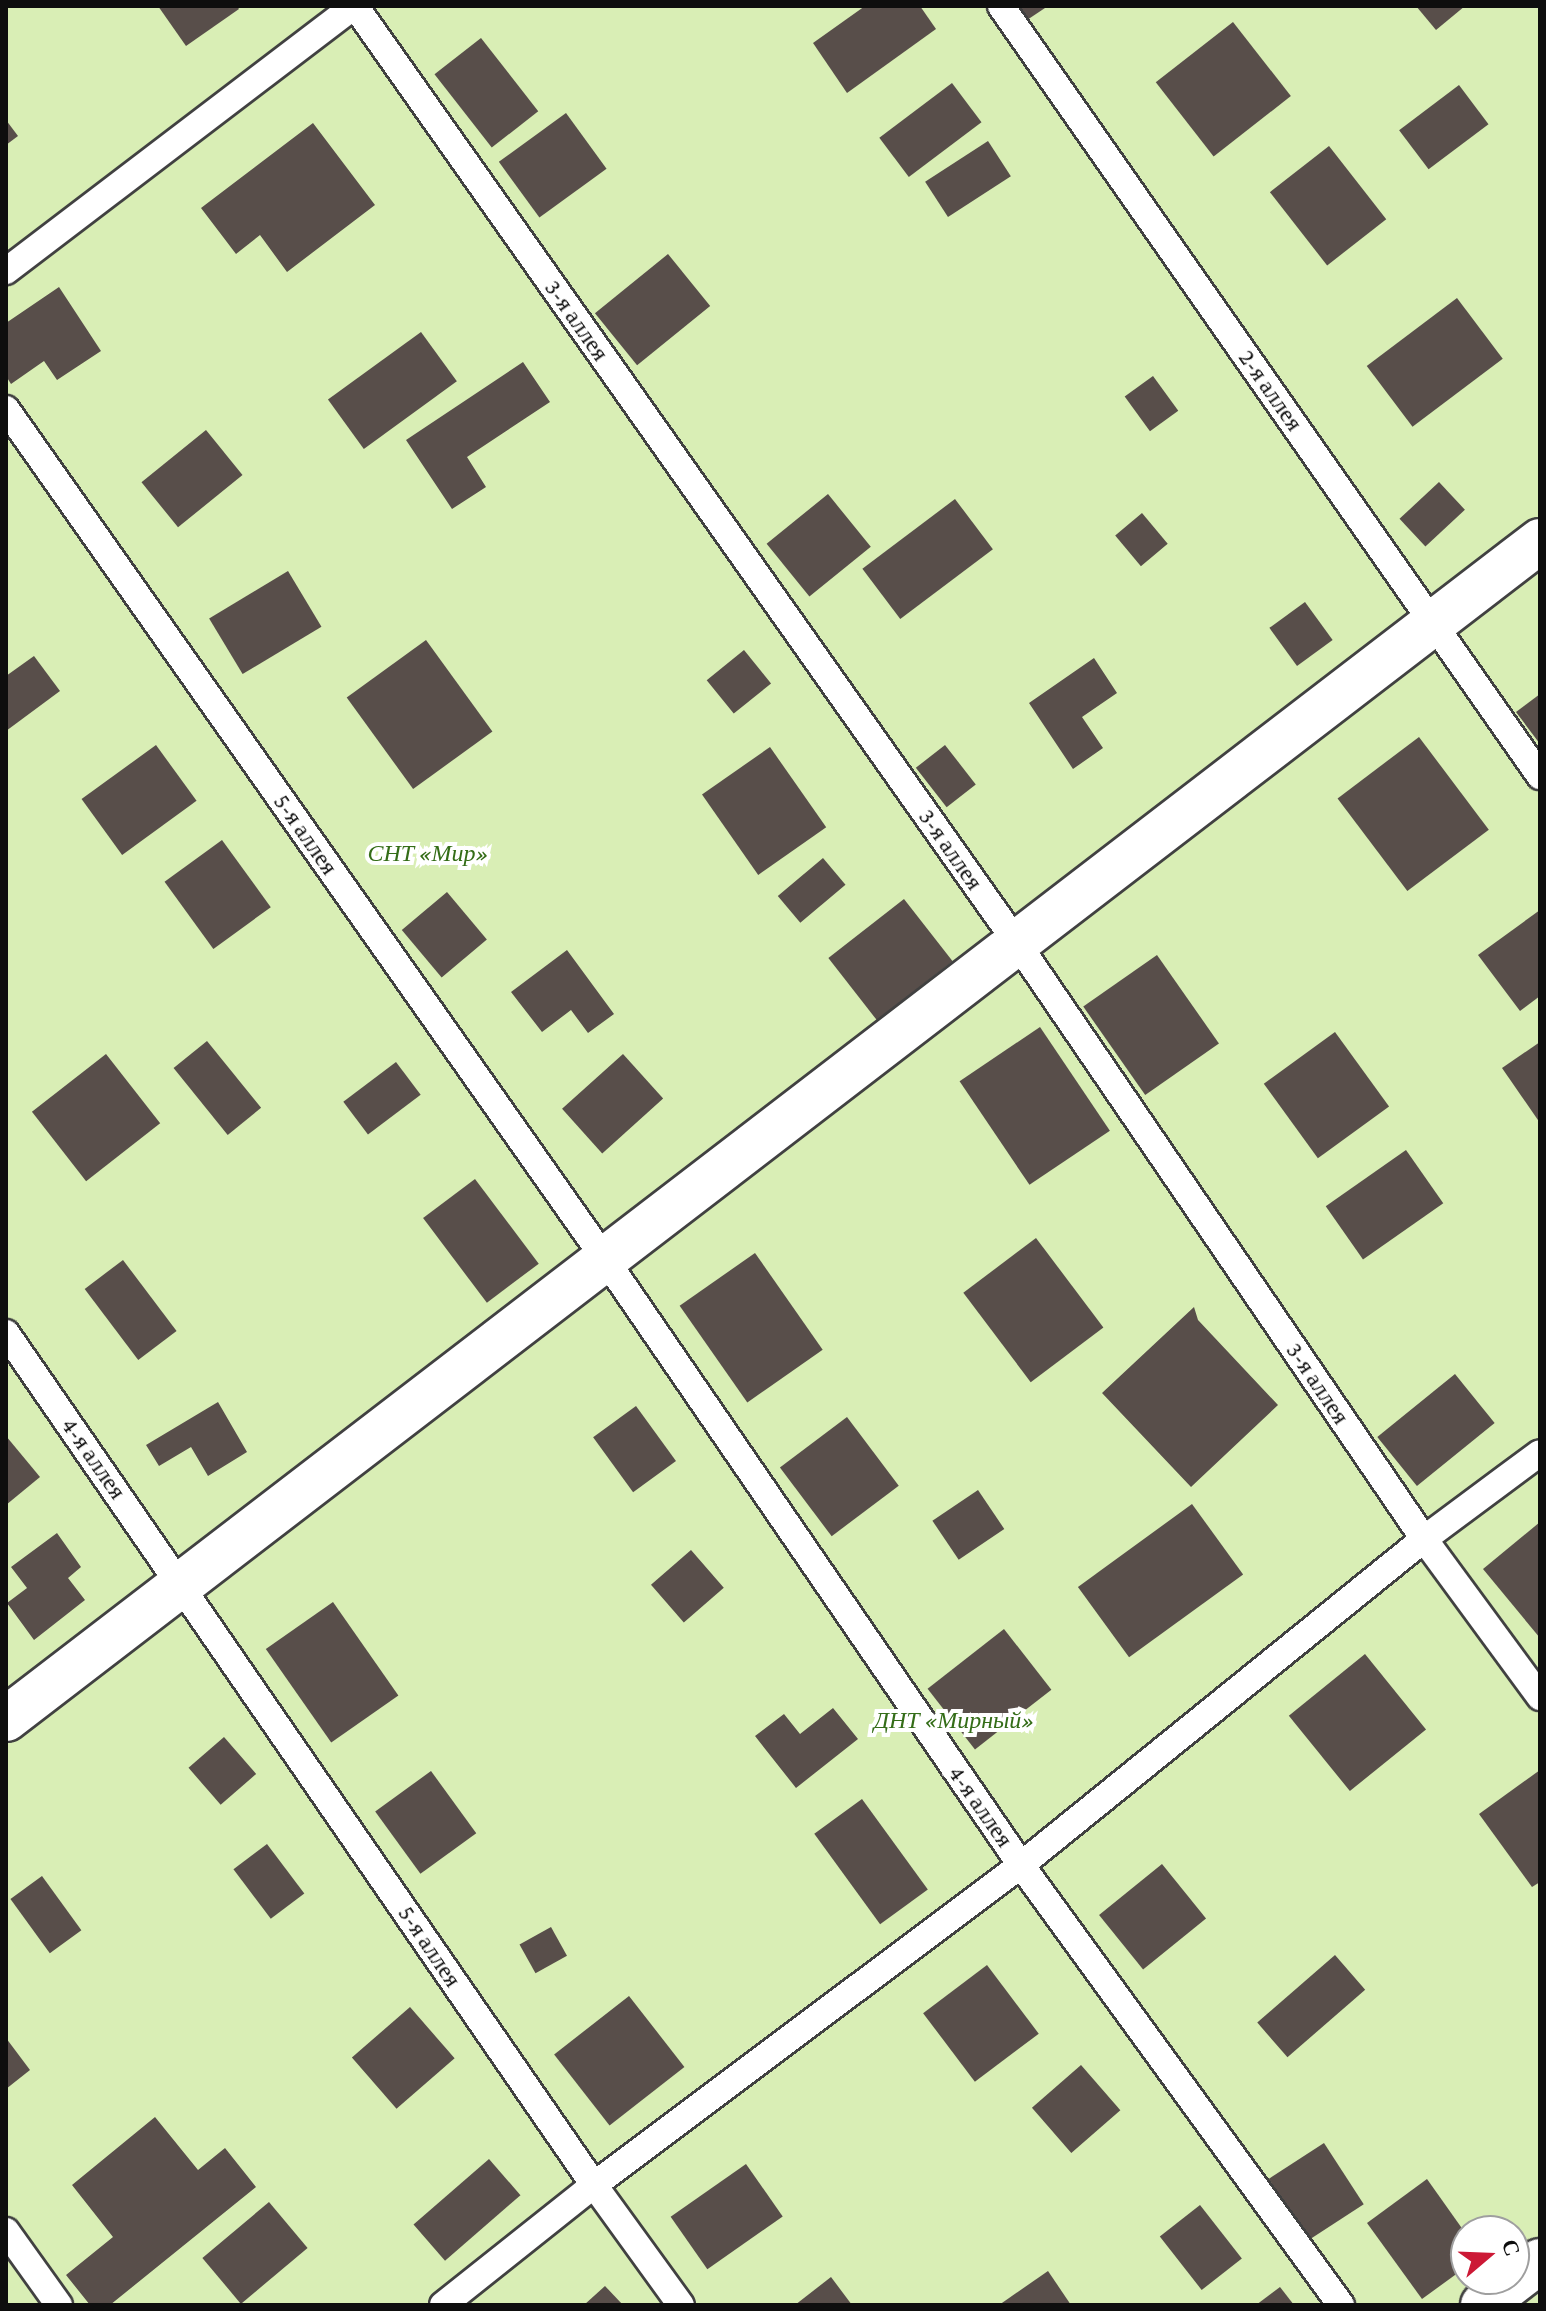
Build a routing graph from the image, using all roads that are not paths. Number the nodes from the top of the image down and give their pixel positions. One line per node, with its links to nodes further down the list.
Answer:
1 (354, 6): 3 (lane); 8 (lane, 3-я аллея)
2 (1001, 6): 6 (lane, 2-я аллея)
3 (6, 271)
4 (6, 409): 9 (lane, 5-я аллея)
5 (1540, 541): 6 (street)
6 (1435, 622): 7 (lane, 2-я аллея); 8 (street)
7 (1540, 776)
8 (1017, 943): 9 (street); 12 (lane, 3-я аллея)
9 (605, 1259): 13 (street); 16 (lane, 4-я аллея)
10 (6, 1333): 13 (lane, 4-я аллея)
11 (1540, 1453): 12 (lane)
12 (1424, 1539): 14 (lane, 3-я аллея); 16 (lane)
13 (182, 1584): 15 (street); 17 (lane, 5-я аллея)
14 (1540, 1697)
15 (6, 1719)
16 (1021, 1865): 17 (lane); 23 (lane, 4-я аллея)
17 (594, 2185): 21 (lane); 22 (lane, 5-я аллея)
18 (6, 2231): 20 (lane)
19 (1540, 2261): 24 (street)
20 (59, 2305)
21 (443, 2305)
22 (681, 2305)
23 (1341, 2305)
24 (1483, 2305)

